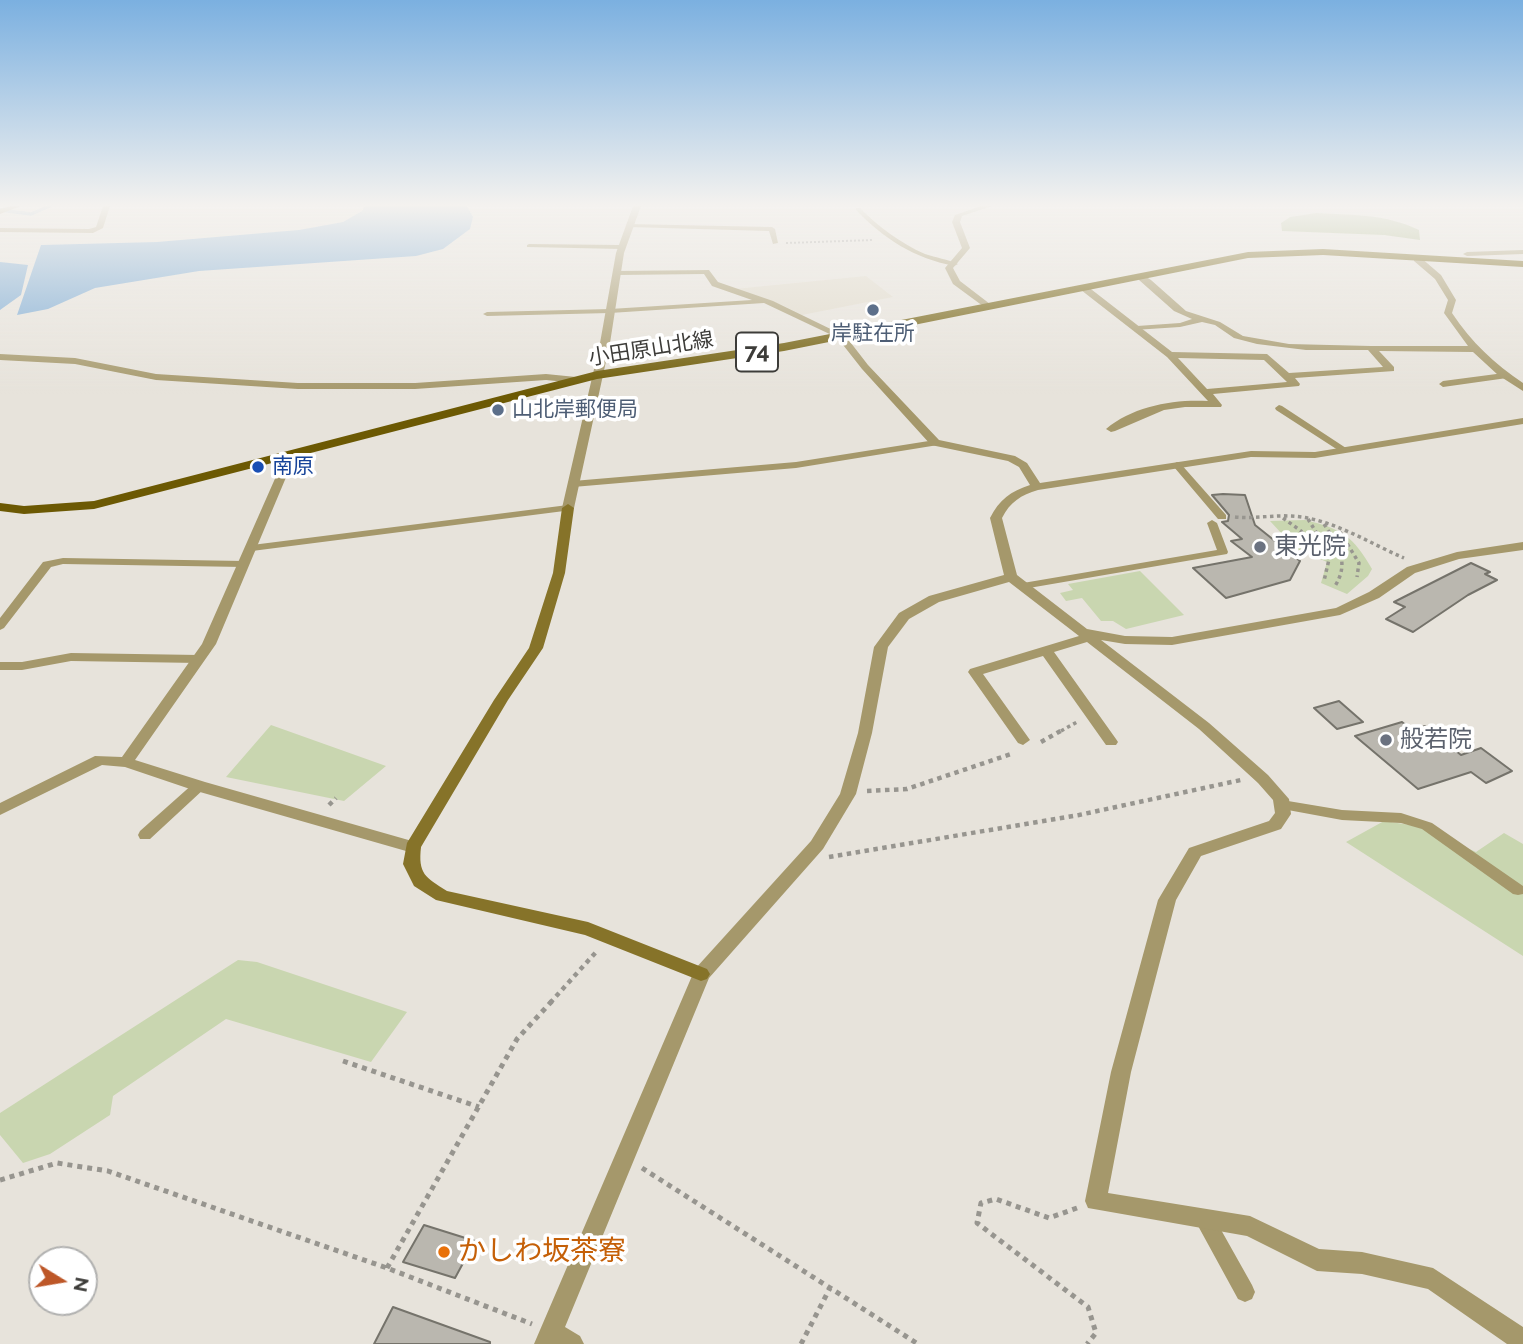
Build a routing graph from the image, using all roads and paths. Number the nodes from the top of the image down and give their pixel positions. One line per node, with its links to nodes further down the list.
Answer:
1 (618, 269): 5 (street)
2 (949, 269): 9 (street)
3 (1183, 269): 6 (main road, 小田原山北線 / 74)
4 (1429, 269): 16 (street)
5 (617, 273): 8 (lane); 10 (street)
6 (1142, 278): 7 (main road, 小田原山北線 / 74); 12 (lane)
7 (1084, 288): 9 (main road, 小田原山北線 / 74); 13 (street)
8 (765, 301): 10 (lane); 14 (lane)
9 (987, 306): 14 (main road, 小田原山北線 / 74)
10 (610, 311): 11 (lane); 19 (street)
11 (487, 314)
12 (1199, 320): 13 (lane); 15 (lane)
13 (1138, 328): 17 (street)
14 (841, 336): 19 (main road, 小田原山北線 / 74); 29 (street)
15 (1371, 348): 16 (street); 20 (street)
16 (1475, 349): 21 (street)
17 (1170, 355): 20 (street); 25 (street)
18 (0, 358): 22 (street)
19 (597, 375): 22 (main road, 小田原山北線 / 74); 33 (street)
20 (1287, 376): 25 (street)
21 (1504, 376): 23 (lane); 24 (street)
22 (576, 380): 31 (main road, 小田原山北線 / 74)
23 (1443, 384)
24 (1523, 388)
25 (1207, 392): 28 (street)
26 (1279, 408): 30 (lane)
27 (1523, 421): 30 (street)
28 (1111, 429)
29 (935, 443): 33 (lane); 34 (street)
30 (1344, 450): 32 (street)
31 (290, 456): 35 (main road, 小田原山北線 / 74); 43 (street)
32 (1177, 465): 34 (street); 38 (lane)
33 (573, 484): 36 (street)
34 (1037, 487): 48 (street)
35 (0, 507)
36 (568, 508): 43 (lane); 68 (street)
37 (1282, 517): 38 (path); 39 (path); 44 (path)
38 (1220, 519): 48 (lane)
39 (1308, 519): 40 (path); 49 (path)
40 (1324, 522): 41 (path); 50 (path)
41 (1339, 530): 46 (path); 47 (path)
42 (1523, 546): 46 (street)
43 (252, 548): 45 (street)
44 (1320, 556)
45 (244, 564): 51 (lane); 54 (street)
46 (1425, 566): 52 (street)
47 (1357, 577)
48 (1017, 581): 52 (street); 62 (street)
49 (1324, 581)
50 (1335, 586)
51 (0, 626)
52 (1088, 636): 53 (street); 60 (street)
53 (1046, 651): 56 (street); 58 (street)
54 (199, 659): 55 (lane); 59 (street)
55 (0, 666)
56 (1091, 714): 57 (street); 58 (path)
57 (1111, 742)
58 (1024, 746): 62 (path)
59 (126, 762): 61 (street); 66 (street)
60 (1261, 776): 64 (street); 69 (path)
61 (199, 786): 67 (lane); 68 (street)
62 (849, 791): 69 (street)
63 (337, 798): 65 (path)
64 (1282, 805): 70 (lane); 77 (street)
65 (326, 809)
66 (0, 810)
67 (145, 835)
68 (412, 848): 71 (street)
69 (803, 862): 72 (street)
70 (1518, 890)
71 (611, 937): 72 (street); 74 (path)
72 (701, 974): 75 (street)
73 (342, 1061): 74 (path)
74 (478, 1107): 79 (path)
75 (626, 1157): 80 (path); 82 (street)
76 (0, 1180): 79 (path)
77 (1096, 1201): 78 (street); 86 (path)
78 (1204, 1219): 81 (lane); 83 (street)
79 (387, 1268): 82 (path)
80 (830, 1288): 84 (path); 85 (path)
81 (1245, 1292)
82 (557, 1340)
83 (1523, 1341)
84 (801, 1344)
85 (918, 1344)
86 (1087, 1344)

